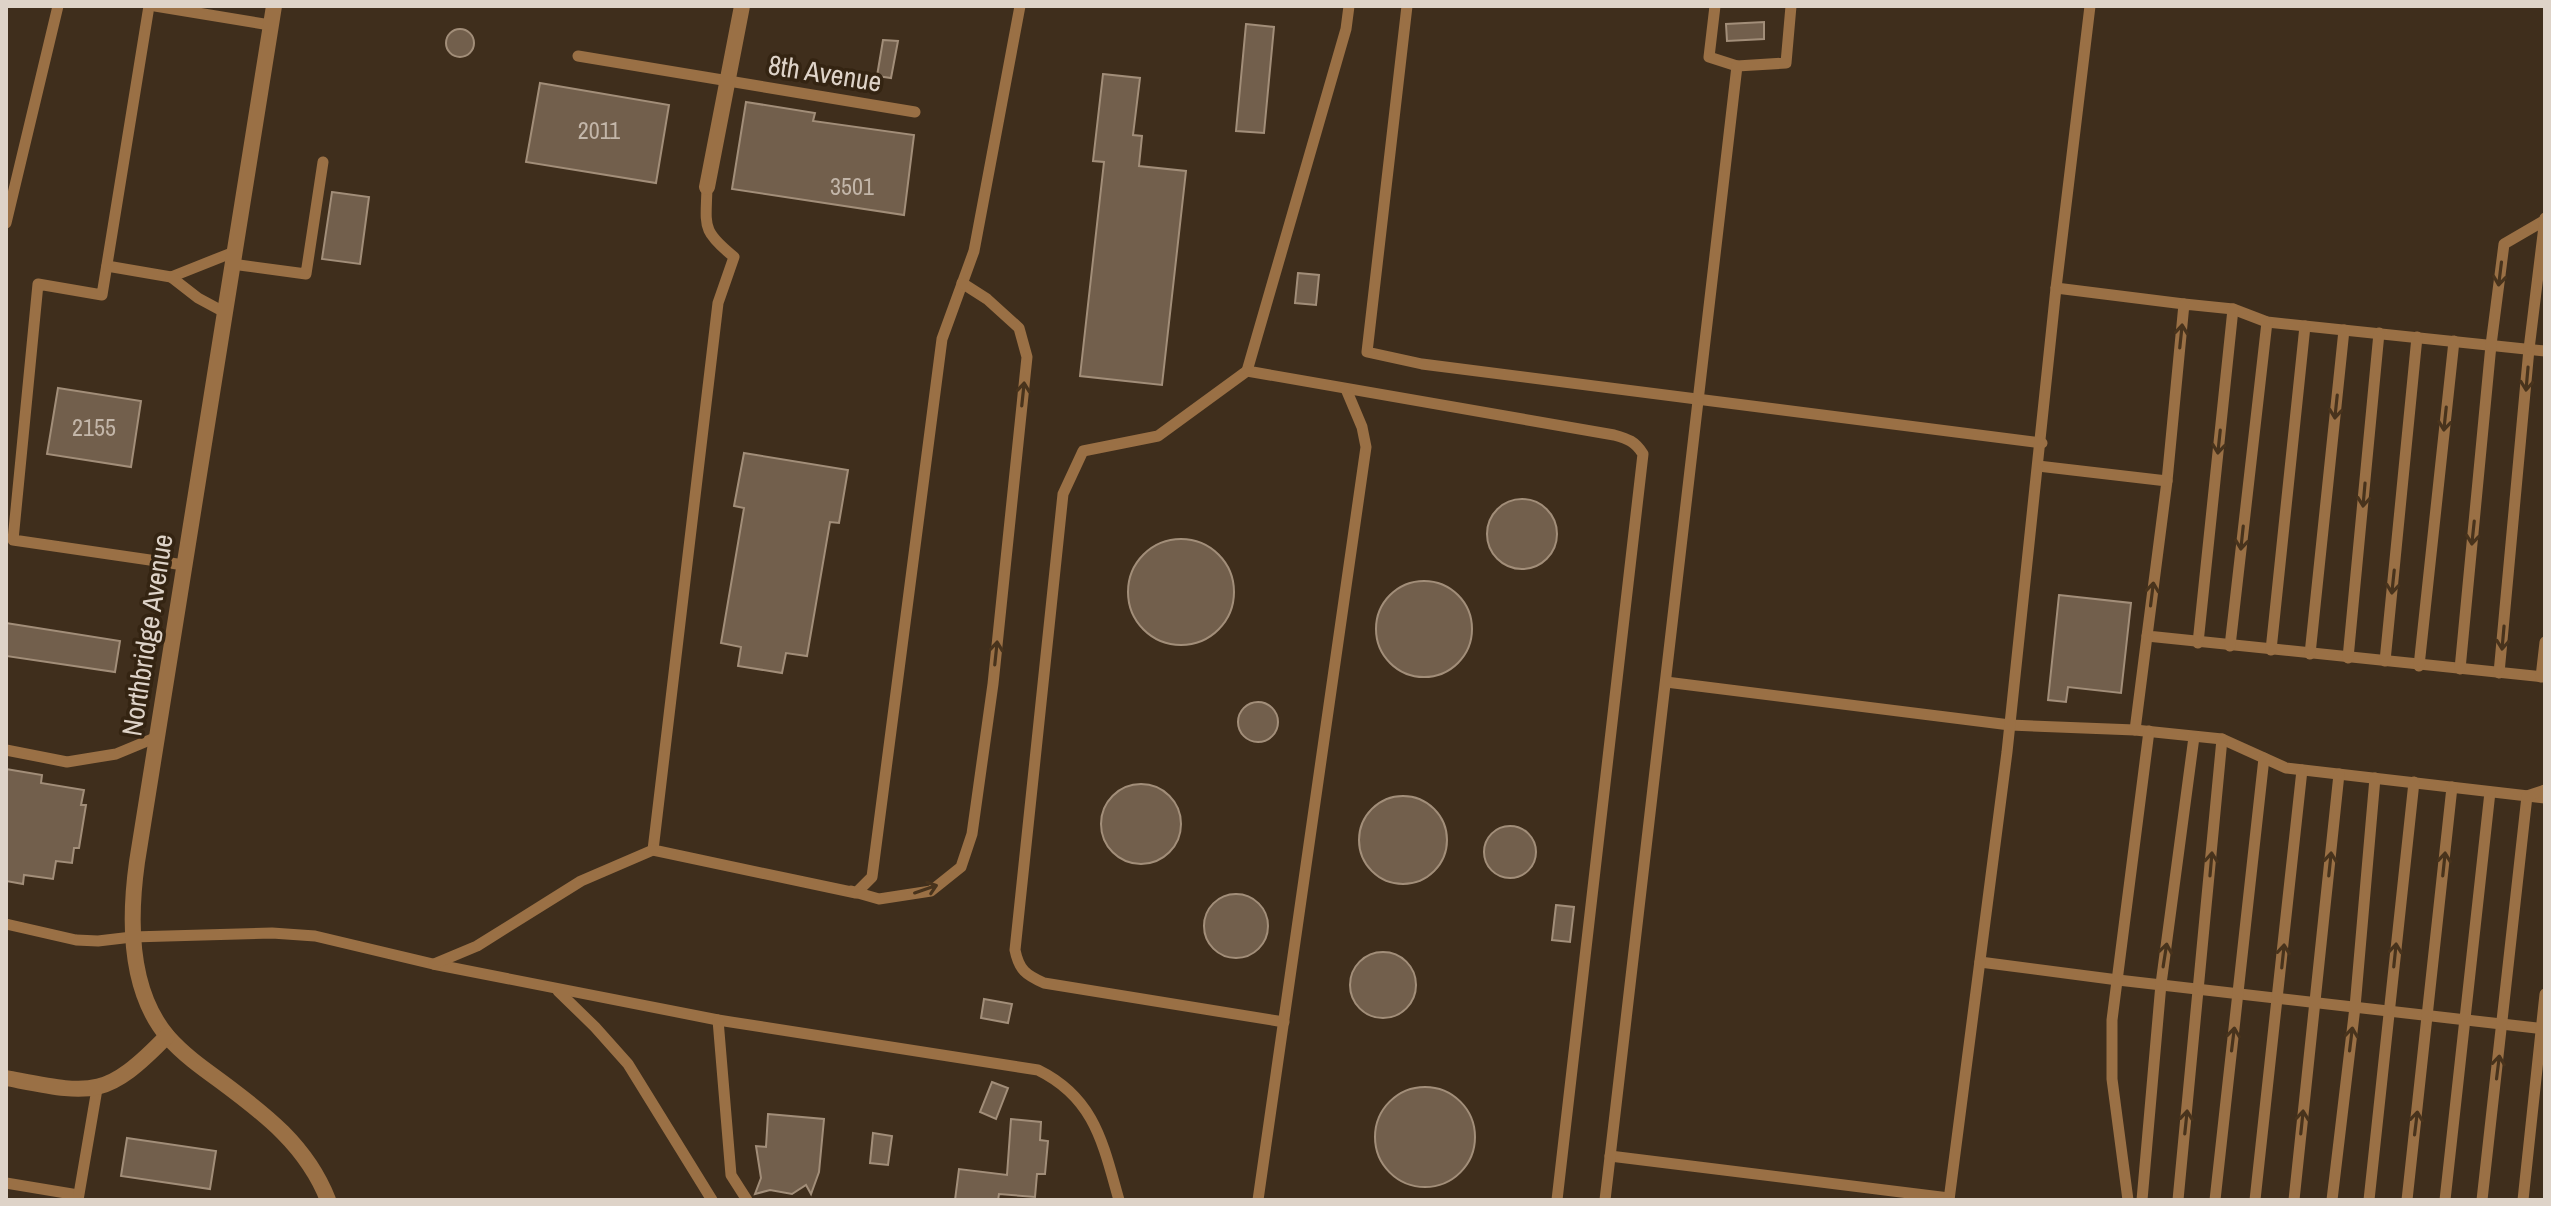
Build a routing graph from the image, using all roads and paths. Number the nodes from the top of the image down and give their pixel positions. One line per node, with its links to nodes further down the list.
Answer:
1 (58, 6): 20 (lane)
2 (149, 6): 22 (lane)
3 (155, 6): 12 (lane)
4 (274, 6): 12 (street, Northbridge Avenue)
5 (742, 6): 15 (street)
6 (1020, 6): 24 (lane)
7 (1349, 6): 38 (lane)
8 (1407, 6): 40 (lane)
9 (1715, 6): 14 (lane)
10 (1791, 6): 14 (lane)
11 (2090, 6): 25 (lane)
12 (270, 25): 21 (street, Northbridge Avenue)
13 (578, 56): 15 (lane, 8th Avenue)
14 (1737, 66): 40 (lane)
15 (727, 81): 16 (lane, 8th Avenue); 18 (street)
16 (915, 112)
17 (323, 162): 21 (lane)
18 (707, 187): 76 (lane)
19 (2545, 219): 35 (lane, one-way to 35); 36 (lane)
20 (6, 223)
21 (233, 258): 23 (lane); 28 (street, Northbridge Avenue)
22 (107, 266): 23 (lane); 44 (lane)
23 (171, 277): 28 (lane)
24 (962, 283): 77 (lane); 77 (lane, one-way to 24)
25 (2056, 288): 26 (lane); 41 (lane)
26 (2184, 304): 27 (lane); 43 (lane, one-way to 26)
27 (2233, 309): 29 (lane); 48 (lane, one-way to 48)
28 (224, 312): 45 (street, Northbridge Avenue)
29 (2267, 322): 30 (lane); 49 (lane, one-way to 49)
30 (2305, 326): 31 (lane); 50 (lane)
31 (2344, 330): 32 (lane); 51 (lane, one-way to 51)
32 (2379, 333): 33 (lane); 52 (lane, one-way to 52)
33 (2417, 337): 34 (lane); 53 (lane, one-way to 53)
34 (2454, 341): 35 (lane); 54 (lane, one-way to 54)
35 (2491, 345): 36 (lane); 55 (lane, one-way to 55)
36 (2529, 349): 37 (lane); 56 (lane, one-way to 56)
37 (2545, 351)
38 (1247, 371): 39 (lane); 95 (lane)
39 (1346, 389): 95 (lane); 110 (lane)
40 (1699, 401): 41 (lane); 58 (lane)
41 (2042, 443): 42 (lane)
42 (2038, 466): 43 (lane); 59 (lane)
43 (2167, 481): 46 (lane, one-way to 43)
44 (10, 541): 45 (lane)
45 (184, 565): 62 (street, Northbridge Avenue)
46 (2147, 636): 48 (lane); 60 (lane)
47 (2545, 642): 57 (lane)
48 (2198, 643): 49 (lane)
49 (2230, 646): 50 (lane)
50 (2271, 650): 51 (lane)
51 (2310, 654): 52 (lane)
52 (2348, 658): 53 (lane)
53 (2385, 661): 54 (lane)
54 (2419, 666): 55 (lane)
55 (2460, 669): 56 (lane)
56 (2499, 673): 57 (lane)
57 (2543, 677)
58 (1666, 682): 59 (lane); 101 (lane)
59 (2010, 725): 60 (lane); 80 (lane)
60 (2135, 730): 61 (lane)
61 (2149, 731): 63 (lane); 82 (lane)
62 (157, 737): 65 (lane); 79 (street, Northbridge Avenue)
63 (2194, 737): 64 (lane); 83 (lane, one-way to 63)
64 (2222, 739): 66 (lane); 84 (lane, one-way to 64)
65 (6, 750)
66 (2264, 758): 67 (lane); 86 (lane)
67 (2302, 770): 68 (lane); 88 (lane, one-way to 67)
68 (2339, 774): 69 (lane); 89 (lane, one-way to 68)
69 (2375, 778): 70 (lane); 90 (lane)
70 (2414, 782): 71 (lane); 91 (lane, one-way to 70)
71 (2452, 787): 73 (lane); 92 (lane, one-way to 71)
72 (2545, 790): 74 (lane)
73 (2490, 792): 74 (lane); 93 (lane)
74 (2527, 796): 75 (lane); 96 (lane)
75 (2545, 798)
76 (653, 850): 77 (lane); 81 (lane)
77 (851, 891)
78 (6, 924): 79 (lane)
79 (132, 937): 81 (lane); 98 (street, Northbridge Avenue)
80 (1980, 962): 82 (lane); 104 (lane)
81 (433, 964): 85 (lane)
82 (2118, 980): 83 (lane); 112 (lane)
83 (2161, 984): 84 (lane); 113 (lane)
84 (2199, 989): 86 (lane); 114 (lane, one-way to 84)
85 (558, 990): 94 (lane); 106 (lane)
86 (2238, 994): 88 (lane); 115 (lane, one-way to 86)
87 (2545, 994): 97 (lane)
88 (2278, 998): 89 (lane); 116 (lane)
89 (2315, 1002): 90 (lane); 117 (lane, one-way to 89)
90 (2355, 1007): 91 (lane); 118 (lane, one-way to 90)
91 (2389, 1011): 92 (lane); 119 (lane)
92 (2428, 1015): 93 (lane); 120 (lane, one-way to 92)
93 (2465, 1019): 96 (lane); 121 (lane)
94 (718, 1020): 107 (lane); 108 (lane)
95 (1284, 1022): 109 (lane)
96 (2503, 1024): 97 (lane); 122 (lane, one-way to 96)
97 (2543, 1028): 123 (lane)
98 (167, 1036): 100 (street); 105 (street, Northbridge Avenue)
99 (6, 1078): 100 (street)
100 (97, 1089): 103 (lane)
101 (1610, 1156): 104 (lane); 111 (lane)
102 (6, 1183): 103 (lane)
103 (78, 1198)
104 (1949, 1199)
105 (328, 1200)
106 (712, 1200)
107 (747, 1200)
108 (1119, 1200)
109 (1258, 1200)
110 (1557, 1200)
111 (1605, 1200)
112 (2128, 1200)
113 (2142, 1200)
114 (2178, 1200)
115 (2215, 1200)
116 (2255, 1200)
117 (2294, 1200)
118 (2332, 1200)
119 (2369, 1200)
120 (2407, 1200)
121 (2445, 1200)
122 (2482, 1200)
123 (2523, 1200)

